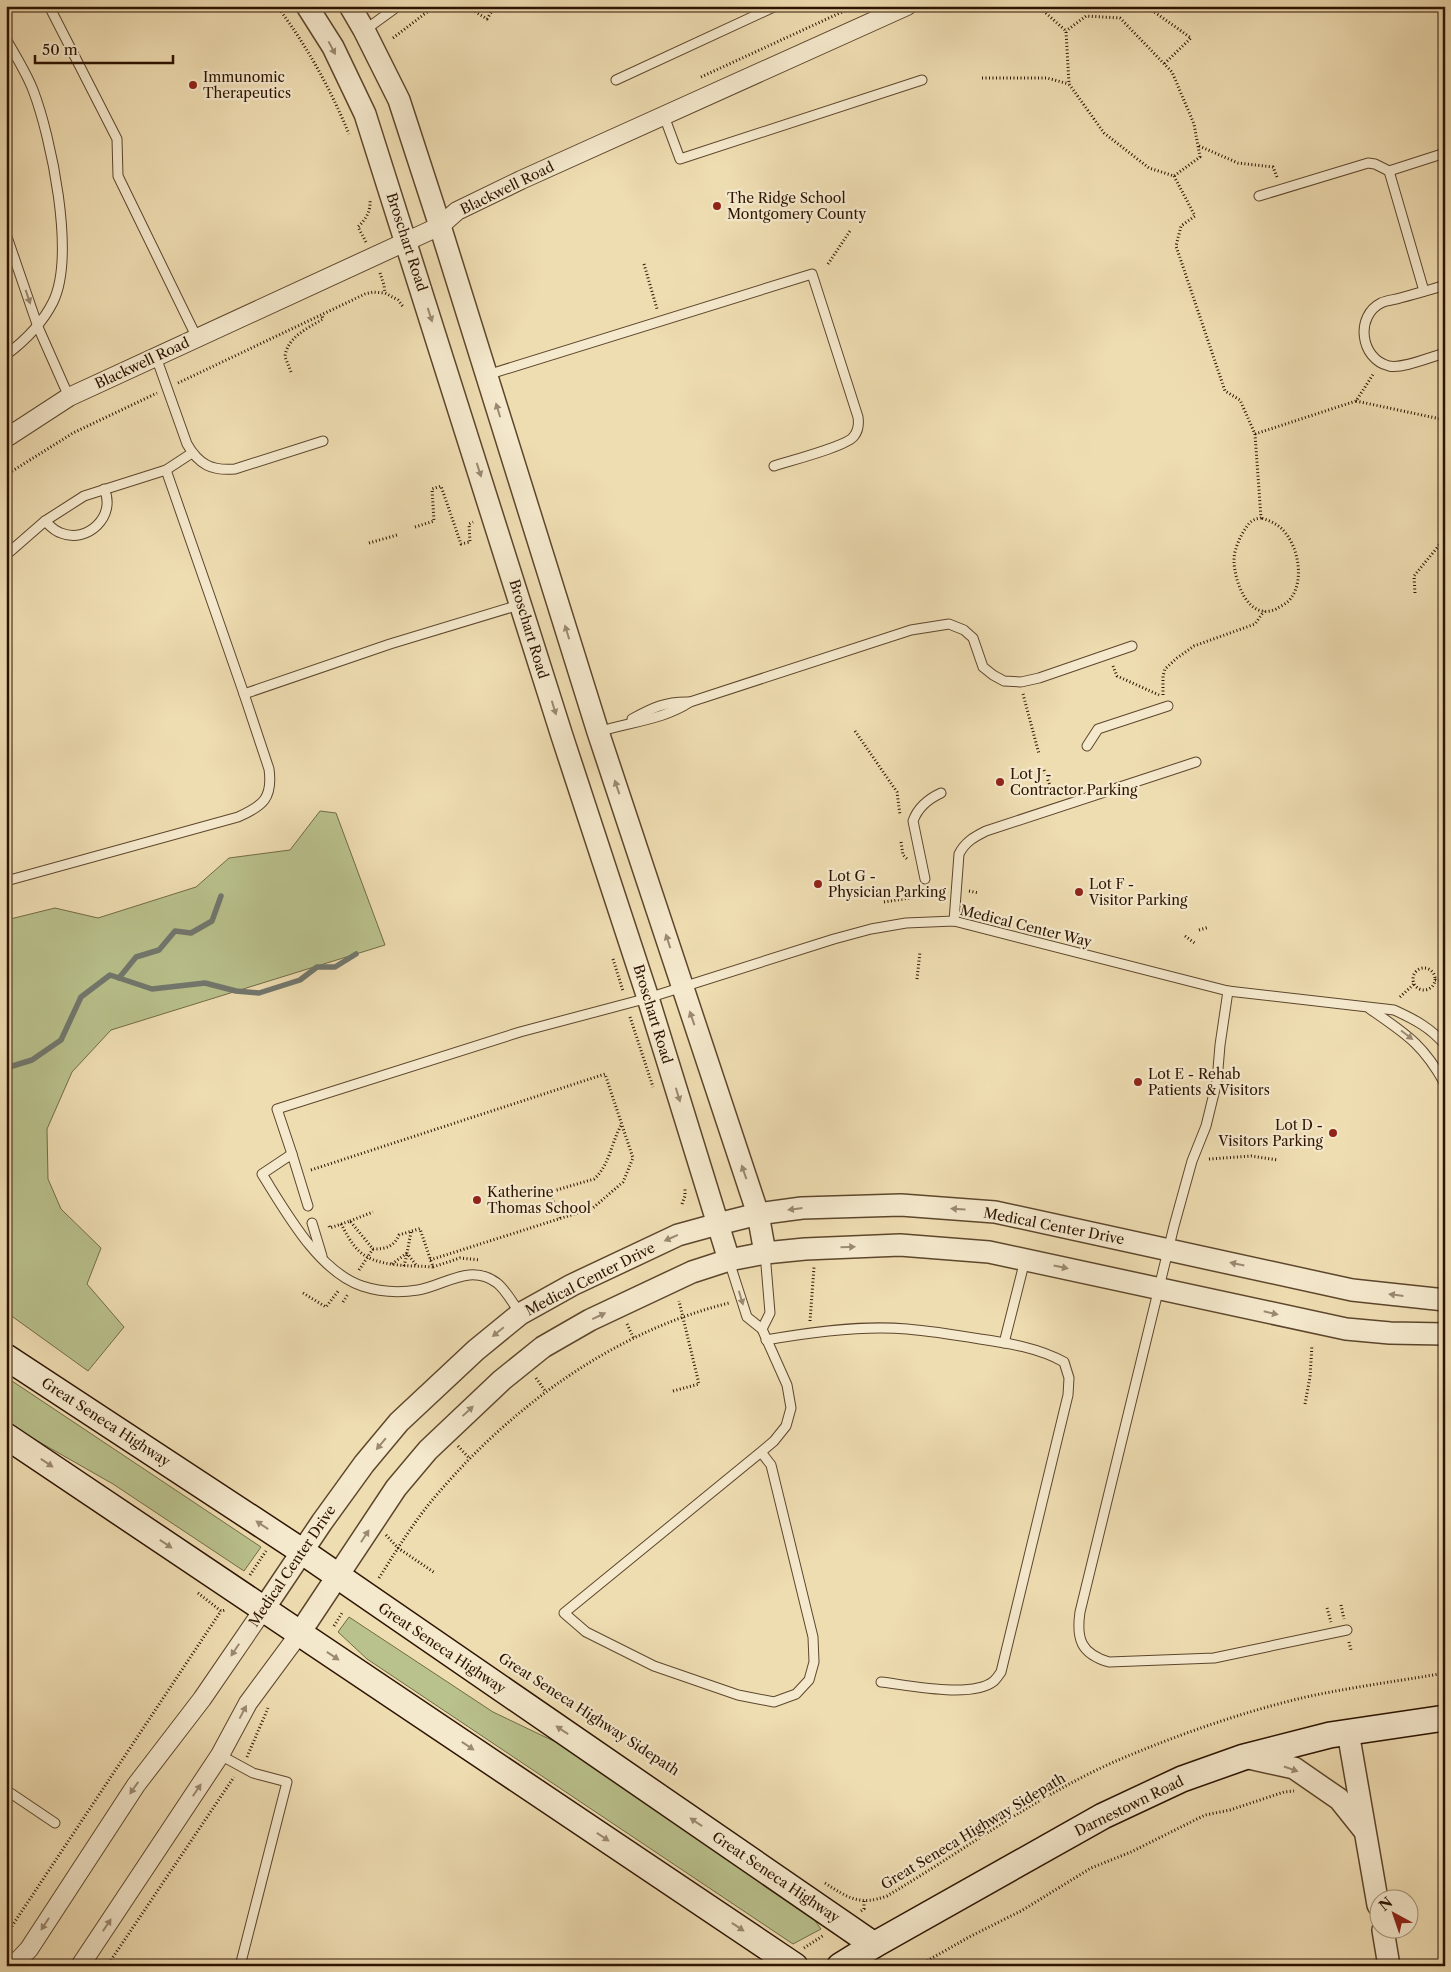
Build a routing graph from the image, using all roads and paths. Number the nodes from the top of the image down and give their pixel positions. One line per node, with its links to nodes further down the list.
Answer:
1 (49, 6): 45 (lane)
2 (277, 6): 23 (path)
3 (307, 6): 34 (street, Broschart Road, one-way to 34)
4 (350, 6): 13 (street)
5 (398, 6): 13 (lane)
6 (435, 6): 15 (path)
7 (466, 6): 8 (path)
8 (495, 6)
9 (776, 6): 19 (lane)
10 (907, 6): 22 (street, Blackwell Road)
11 (1038, 6): 14 (path)
12 (1146, 6): 17 (path)
13 (364, 30): 31 (street)
14 (1066, 31): 17 (path); 21 (path)
15 (393, 38)
16 (6, 39): 44 (lane)
17 (1164, 64): 24 (path)
18 (982, 78): 21 (path)
19 (616, 80)
20 (922, 80): 22 (lane)
21 (1069, 84): 27 (path)
22 (664, 116): 31 (street, Blackwell Road)
23 (352, 142)
24 (1198, 145): 27 (path); 28 (path)
25 (1445, 153): 26 (lane)
26 (1389, 171): 28 (lane); 39 (lane)
27 (1174, 176): 56 (path)
28 (1282, 188): 30 (lane)
29 (368, 191): 35 (path)
30 (1259, 196)
31 (440, 226): 34 (street, Blackwell Road); 51 (street)
32 (850, 231): 37 (path)
33 (6, 234): 44 (lane, one-way to 44)
34 (406, 242): 35 (street, Blackwell Road); 73 (street, Broschart Road, one-way to 73)
35 (374, 258): 40 (path); 45 (street, Blackwell Road)
36 (644, 264): 43 (path)
37 (828, 264)
38 (1445, 285): 39 (lane)
39 (1424, 291): 49 (lane)
40 (385, 293): 41 (path); 42 (path)
41 (406, 312)
42 (322, 315): 50 (path); 52 (path)
43 (661, 321): 51 (lane); 60 (lane)
44 (38, 327): 47 (lane); 53 (lane)
45 (197, 338): 48 (street, Blackwell Road)
46 (1445, 353): 49 (lane)
47 (6, 355)
48 (156, 357): 52 (lane); 53 (street, Blackwell Road)
49 (1380, 362): 54 (path)
50 (291, 372)
51 (487, 375): 82 (street, one-way to 51)
52 (167, 388): 59 (lane); 62 (path)
53 (69, 397): 57 (street, Blackwell Road)
54 (1356, 401): 55 (path); 56 (path)
55 (1445, 420)
56 (1255, 434): 65 (path)
57 (6, 438)
58 (323, 441): 59 (lane)
59 (192, 454): 61 (lane)
60 (774, 466)
61 (166, 470): 63 (lane); 78 (lane)
62 (6, 475)
63 (104, 489): 66 (lane); 66 (lane)
64 (470, 513): 67 (path)
65 (1261, 518): 74 (path); 74 (path)
66 (45, 521): 71 (lane)
67 (415, 527)
68 (396, 535): 70 (path)
69 (1445, 538): 72 (path)
70 (369, 543)
71 (6, 556)
72 (1415, 593)
73 (522, 604): 78 (lane); 109 (street, Broschart Road, one-way to 109)
74 (1264, 611): 79 (path)
75 (1132, 646): 76 (lane)
76 (1107, 655): 77 (lane); 79 (path)
77 (1021, 682): 82 (lane); 84 (path)
78 (244, 694): 91 (lane)
79 (1164, 697): 80 (path)
80 (1168, 706): 83 (lane)
81 (856, 731): 89 (path)
82 (598, 732): 107 (street, one-way to 82)
83 (1087, 746)
84 (1039, 754)
85 (1196, 762): 96 (lane)
86 (1044, 770): 88 (path)
87 (941, 794): 90 (lane)
88 (1055, 799)
89 (900, 822)
90 (925, 879)
91 (6, 881)
92 (969, 891): 93 (path)
93 (979, 893)
94 (916, 897): 95 (path)
95 (884, 902)
96 (954, 921): 107 (lane, Medical Center Way); 108 (lane, Medical Center Way)
97 (1209, 927): 98 (path)
98 (1199, 930)
99 (1185, 936): 100 (path)
100 (1196, 944)
101 (920, 952): 103 (path)
102 (611, 956): 111 (path)
103 (917, 979)
104 (1434, 980): 105 (path); 106 (path); 106 (path)
105 (1445, 981)
106 (1414, 984): 110 (path)
107 (682, 988): 109 (lane, Medical Center Way); 125 (street, one-way to 107)
108 (1228, 992): 112 (lane, Medical Center Way); 134 (lane)
109 (648, 998): 111 (lane, Medical Center Way); 131 (street, Broschart Road, one-way to 131)
110 (1400, 998)
111 (627, 1004): 115 (path); 117 (lane, Medical Center Way)
112 (1367, 1007): 113 (lane, Medical Center Way); 114 (lane, Medical Center Way, one-way to 114)
113 (1445, 1045)
114 (1445, 1084)
115 (656, 1096)
116 (622, 1124): 120 (path); 126 (path); 126 (path)
117 (292, 1154): 123 (lane); 141 (lane)
118 (1209, 1159): 119 (path)
119 (1278, 1160)
120 (311, 1171)
121 (684, 1181): 122 (path)
122 (682, 1204)
123 (308, 1206)
124 (373, 1212): 128 (path)
125 (758, 1214): 131 (street, Medical Center Drive); 134 (street, Medical Center Drive, one-way to 125); 136 (street)
126 (560, 1218): 138 (path)
127 (326, 1219): 130 (path)
128 (350, 1221): 130 (path); 133 (path)
129 (312, 1223): 141 (lane)
130 (341, 1224): 137 (path)
131 (718, 1224): 139 (street, Broschart Road); 152 (street, Medical Center Drive, one-way to 152)
132 (411, 1232): 133 (path); 135 (path); 138 (path)
133 (373, 1249): 137 (path)
134 (1168, 1250): 146 (lane); 149 (street, Medical Center Drive, one-way to 134)
135 (407, 1253): 142 (path); 143 (path); 144 (path)
136 (765, 1253): 139 (street); 140 (street, one-way to 140); 155 (lane)
137 (367, 1257): 142 (path)
138 (430, 1260): 144 (path)
139 (729, 1260): 155 (lane, one-way to 155); 177 (street, one-way to 139)
140 (1025, 1260): 146 (street, one-way to 146); 160 (lane)
141 (324, 1262): 152 (lane)
142 (392, 1264): 143 (path)
143 (404, 1266): 144 (path)
144 (416, 1266)
145 (814, 1267): 156 (path)
146 (1160, 1288): 157 (street, one-way to 157); 183 (lane)
147 (303, 1292): 148 (path)
148 (348, 1294)
149 (1445, 1300)
150 (679, 1301): 153 (path)
151 (730, 1303): 153 (path)
152 (520, 1314): 174 (street, Medical Center Drive, one-way to 174)
153 (683, 1318): 158 (path); 164 (path)
154 (626, 1324): 158 (path)
155 (762, 1329): 159 (lane)
156 (809, 1333): 159 (lane); 160 (lane)
157 (1445, 1334)
158 (634, 1339): 165 (path)
159 (766, 1340): 169 (lane)
160 (1004, 1343): 186 (lane)
161 (1312, 1345): 166 (path)
162 (6, 1357): 174 (main road, Great Seneca Highway, one-way to 162)
163 (536, 1378): 165 (path)
164 (674, 1391)
165 (546, 1392): 170 (path)
166 (1305, 1404)
167 (6, 1436): 179 (main road, one-way to 179)
168 (457, 1446): 170 (path)
169 (762, 1452): 169 (lane)
170 (470, 1458): 172 (path)
171 (386, 1535): 172 (path)
172 (398, 1548): 176 (path); 178 (path)
173 (266, 1550): 175 (path)
174 (303, 1552): 177 (main road, Great Seneca Highway); 179 (street, Medical Center Drive)
175 (252, 1572)
176 (435, 1573)
177 (338, 1577): 184 (street); 205 (main road, Great Seneca Highway, one-way to 177)
178 (375, 1585)
179 (263, 1610): 184 (main road); 207 (street, Medical Center Drive, one-way to 207)
180 (221, 1611): 203 (path)
181 (342, 1613): 182 (path)
182 (334, 1626)
183 (1347, 1630)
184 (299, 1634): 190 (street, one-way to 184); 206 (main road, one-way to 206)
185 (1445, 1673): 200 (path, Great Seneca Highway Sidepath)
186 (881, 1682)
187 (272, 1702): 192 (path)
188 (1445, 1718): 189 (main road, Darnestown Road)
189 (1348, 1732): 191 (main road, Darnestown Road); 197 (street)
190 (220, 1755): 208 (street, one-way to 190); 210 (lane)
191 (1244, 1757): 197 (street, one-way to 197); 205 (main road, Darnestown Road)
192 (246, 1758)
193 (232, 1778): 209 (path)
194 (7, 1792): 196 (lane)
195 (1300, 1793): 212 (path)
196 (56, 1823)
197 (1365, 1831): 199 (street)
198 (818, 1878): 200 (path)
199 (1375, 1890)
200 (864, 1901): 201 (path)
201 (864, 1909)
202 (826, 1934): 206 (path)
203 (6, 1935)
204 (1385, 1940): 213 (street)
205 (874, 1945): 211 (main road, Darnestown Road)
206 (799, 1957)
207 (13, 1966)
208 (80, 1966)
209 (107, 1966)
210 (240, 1966)
211 (840, 1966)
212 (918, 1966)
213 (1389, 1966)

